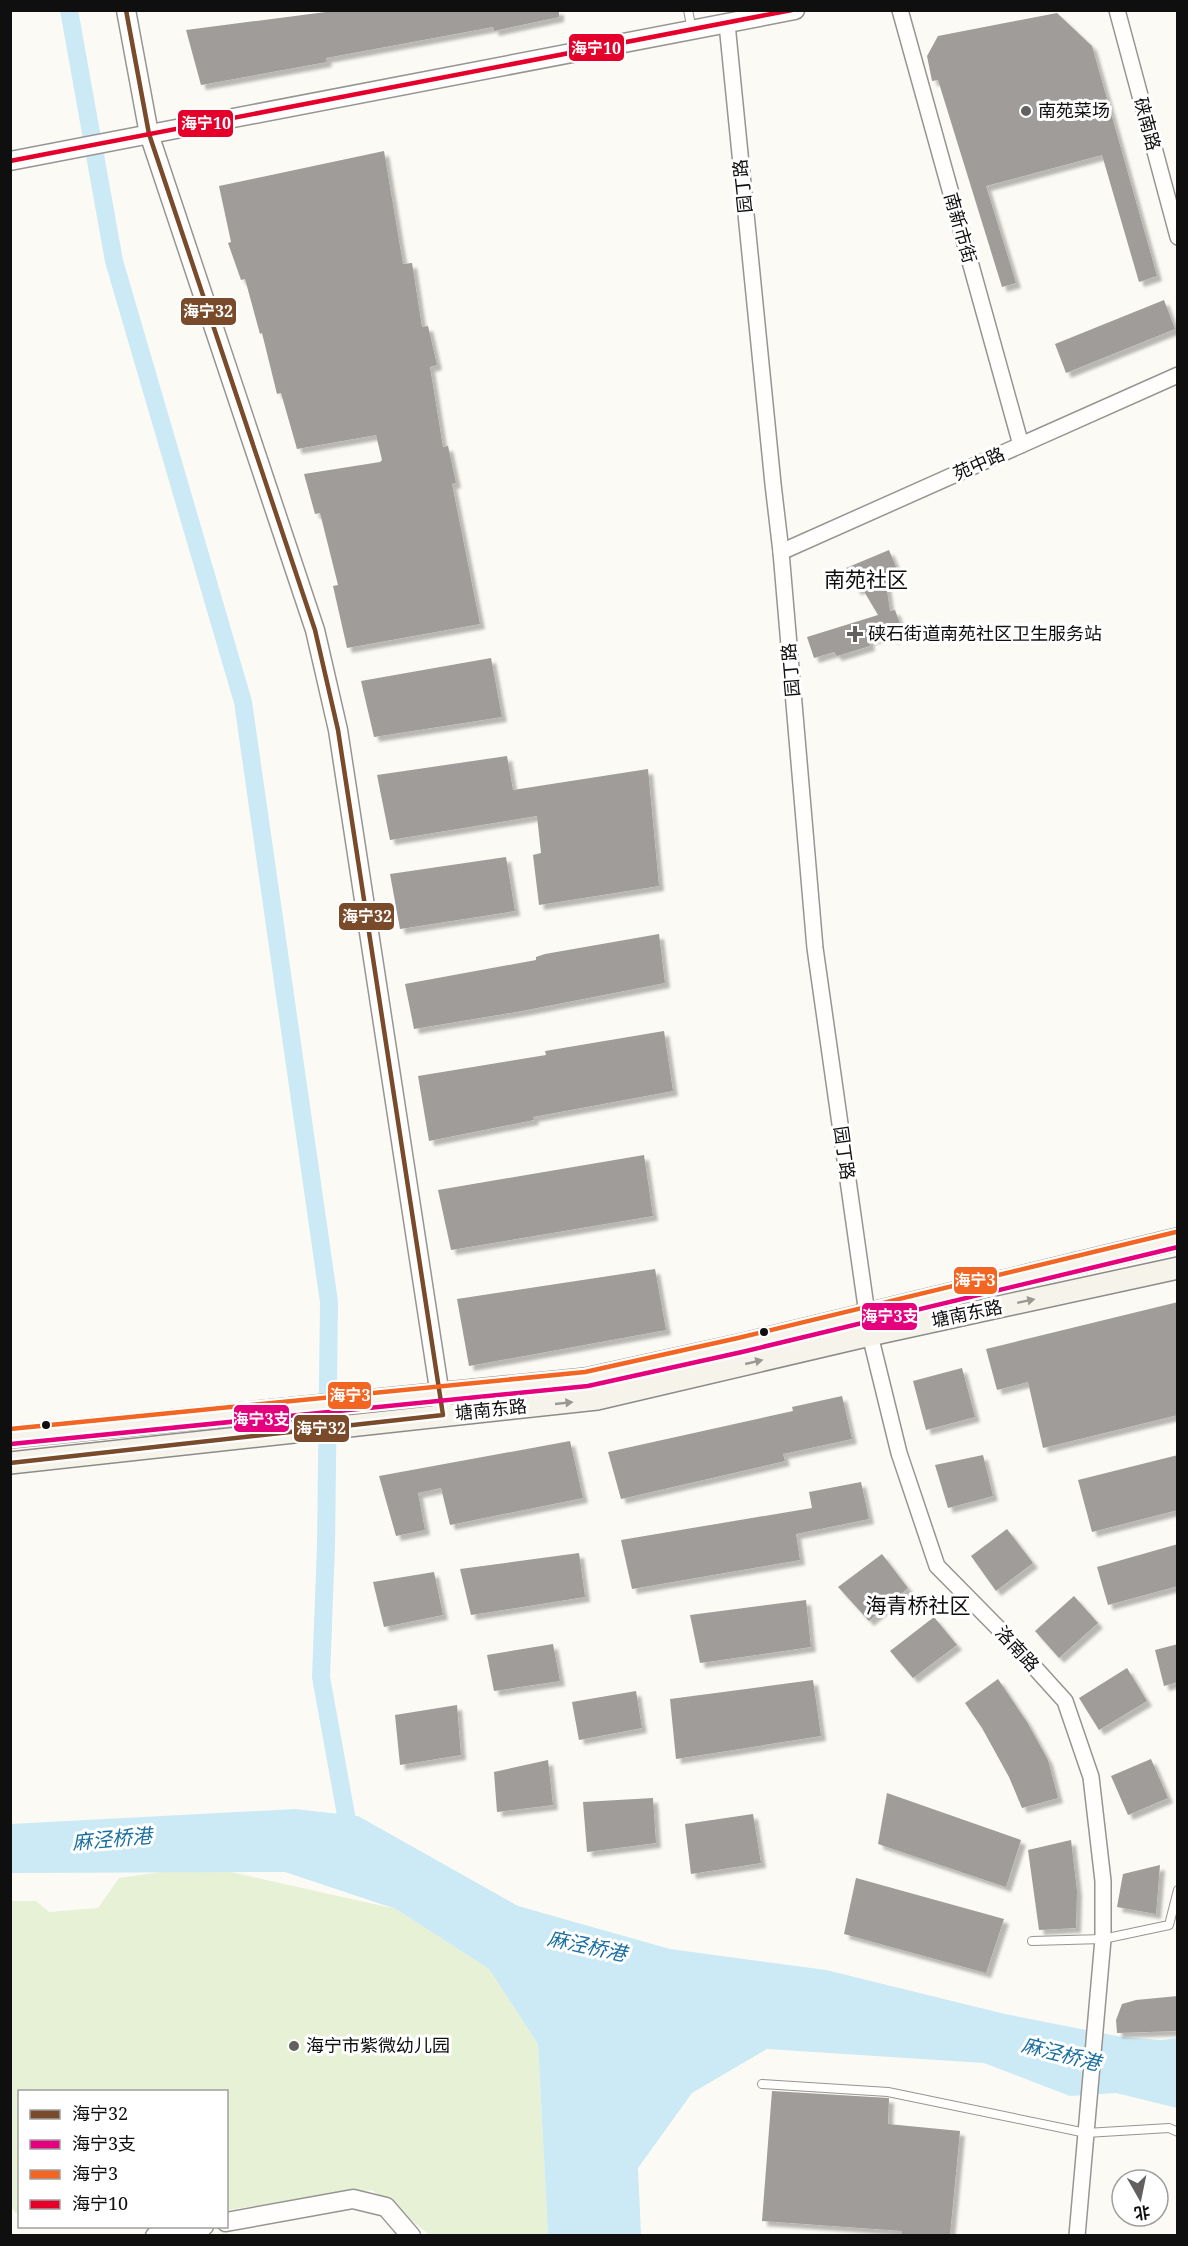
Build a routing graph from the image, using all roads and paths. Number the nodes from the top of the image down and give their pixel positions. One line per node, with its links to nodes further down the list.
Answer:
1 (126, 10): 9 (street)
2 (688, 10): 8 (lane)
3 (795, 10): 6 (street)
4 (900, 10): 13 (street, 南新市街)
5 (1117, 10): 11 (street, 硖南路)
6 (745, 15): 7 (street)
7 (727, 24): 8 (street); 14 (street, 园丁路)
8 (692, 30): 9 (street)
9 (140, 136): 10 (street); 18 (street)
10 (10, 161)
11 (1178, 237)
12 (1178, 375): 13 (street, 苑中路)
13 (1021, 445): 14 (street, 苑中路)
14 (781, 552): 17 (street, 园丁路)
15 (1178, 1239): 17 (main road, 塘南东路)
16 (1178, 1268): 17 (main road, 塘南东路, one-way to 16)
17 (868, 1325): 18 (main road, 塘南东路); 19 (main road, 塘南东路, one-way to 17); 23 (street, 洛南路)
18 (440, 1394): 19 (street); 20 (main road, 塘南东路)
19 (443, 1415): 21 (main road, 塘南东路)
20 (10, 1437)
21 (10, 1462)
22 (1178, 1890): 23 (lane)
23 (1103, 1939): 24 (lane); 26 (street, 洛南路)
24 (1032, 1941)
25 (762, 2084): 26 (lane)
26 (1086, 2126): 27 (lane); 32 (street, 洛南路)
27 (1178, 2132)
28 (228, 2222): 31 (street)
29 (193, 2228): 30 (street)
30 (155, 2235)
31 (411, 2235)
32 (1077, 2235)

